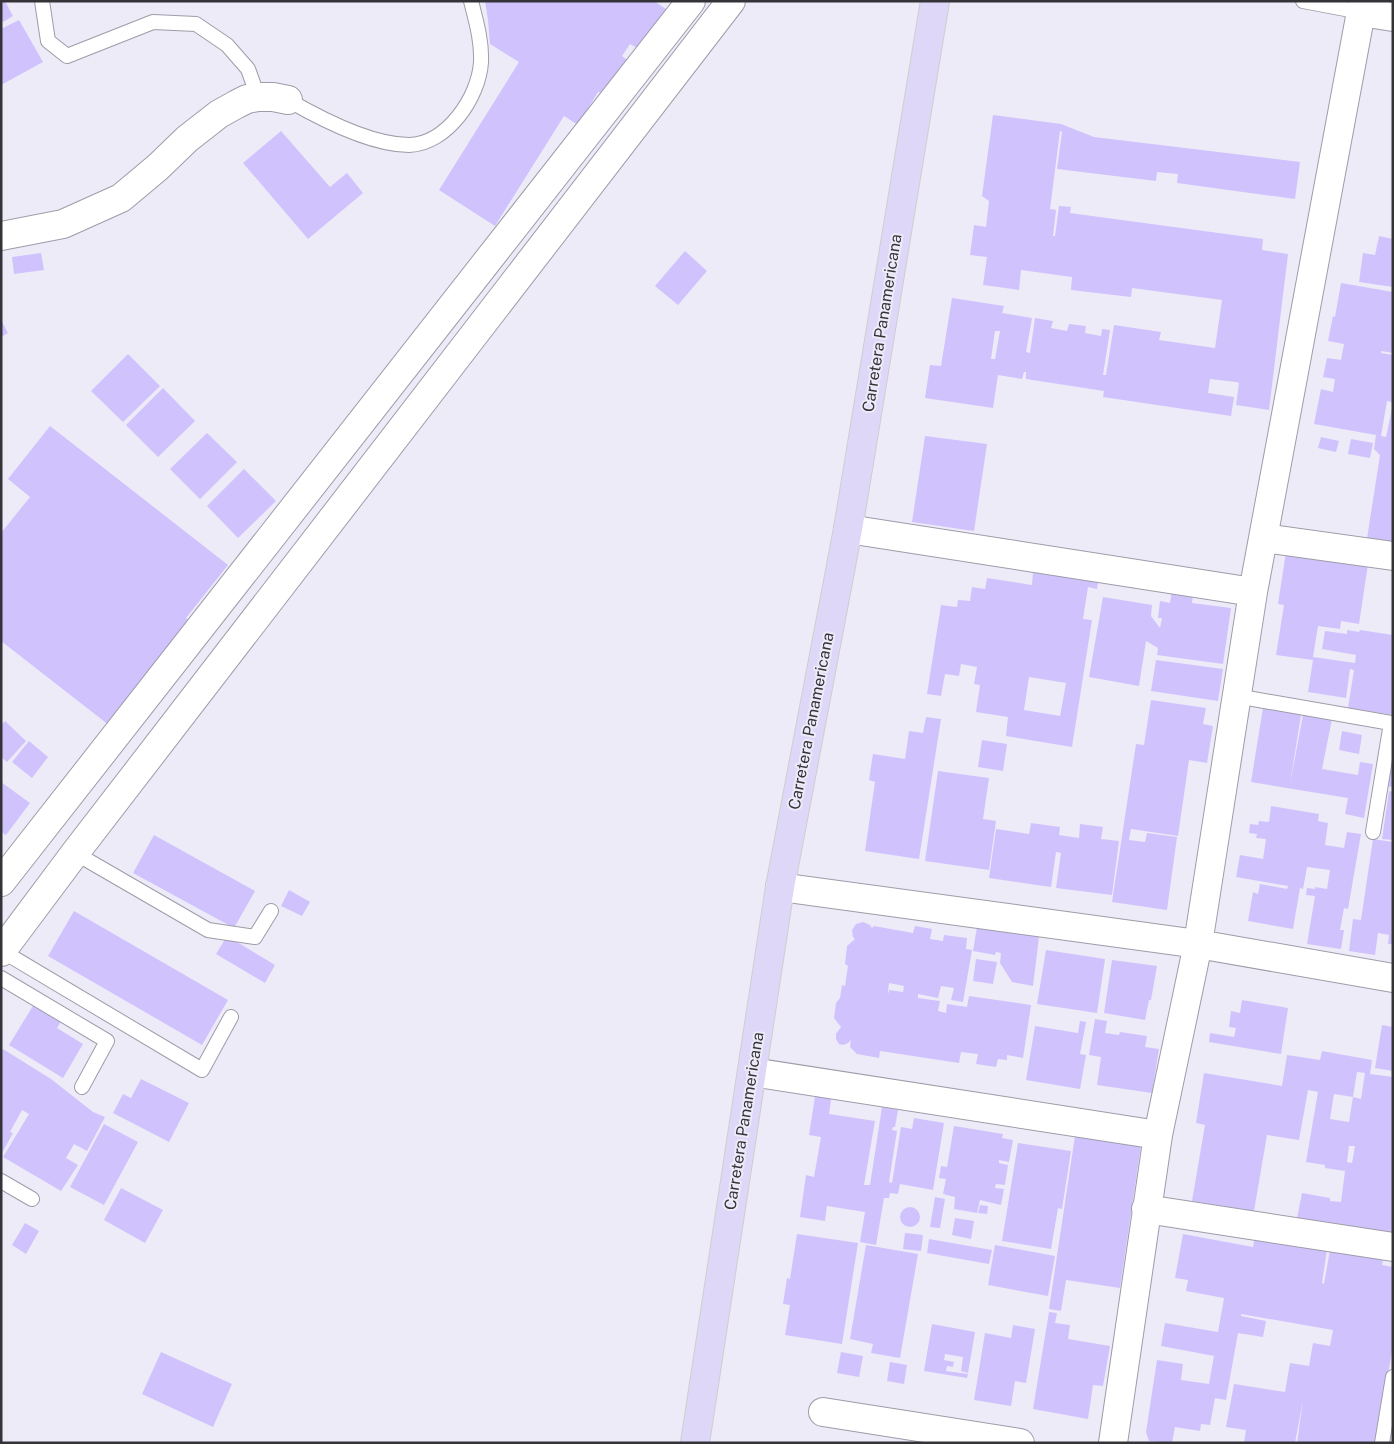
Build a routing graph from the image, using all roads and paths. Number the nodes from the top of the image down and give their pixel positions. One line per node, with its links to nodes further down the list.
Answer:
1 (42, 1): 9 (lane)
2 (471, 1): 10 (lane)
3 (691, 1): 19 (street)
4 (731, 1): 18 (street)
5 (934, 1): 12 (main road, Carretera Panamericana)
6 (1303, 1): 7 (lane)
7 (1362, 6): 8 (street); 13 (street)
8 (1393, 17)
9 (258, 96): 10 (street); 11 (street)
10 (288, 100)
11 (1, 236)
12 (848, 529): 15 (street); 20 (main road, Carretera Panamericana)
13 (1263, 538): 14 (street); 15 (street)
14 (1393, 556)
15 (1253, 592): 16 (street)
16 (1236, 696): 17 (lane); 22 (street)
17 (1373, 832)
18 (75, 853): 21 (lane); 23 (street)
19 (1, 882)
20 (780, 887): 22 (street); 27 (main road, Carretera Panamericana)
21 (270, 911)
22 (1198, 944): 25 (street); 29 (street)
23 (2, 952): 26 (lane)
24 (1, 978): 28 (lane)
25 (1393, 978)
26 (231, 1017)
27 (752, 1072): 29 (street); 36 (main road, Carretera Panamericana)
28 (82, 1087)
29 (1158, 1135): 32 (street)
30 (1, 1182): 31 (lane)
31 (32, 1200)
32 (1146, 1209): 33 (street); 38 (street)
33 (1393, 1247)
34 (1393, 1377): 39 (lane)
35 (822, 1412): 37 (street)
36 (695, 1443)
37 (1020, 1443)
38 (1113, 1443)
39 (1382, 1443)

